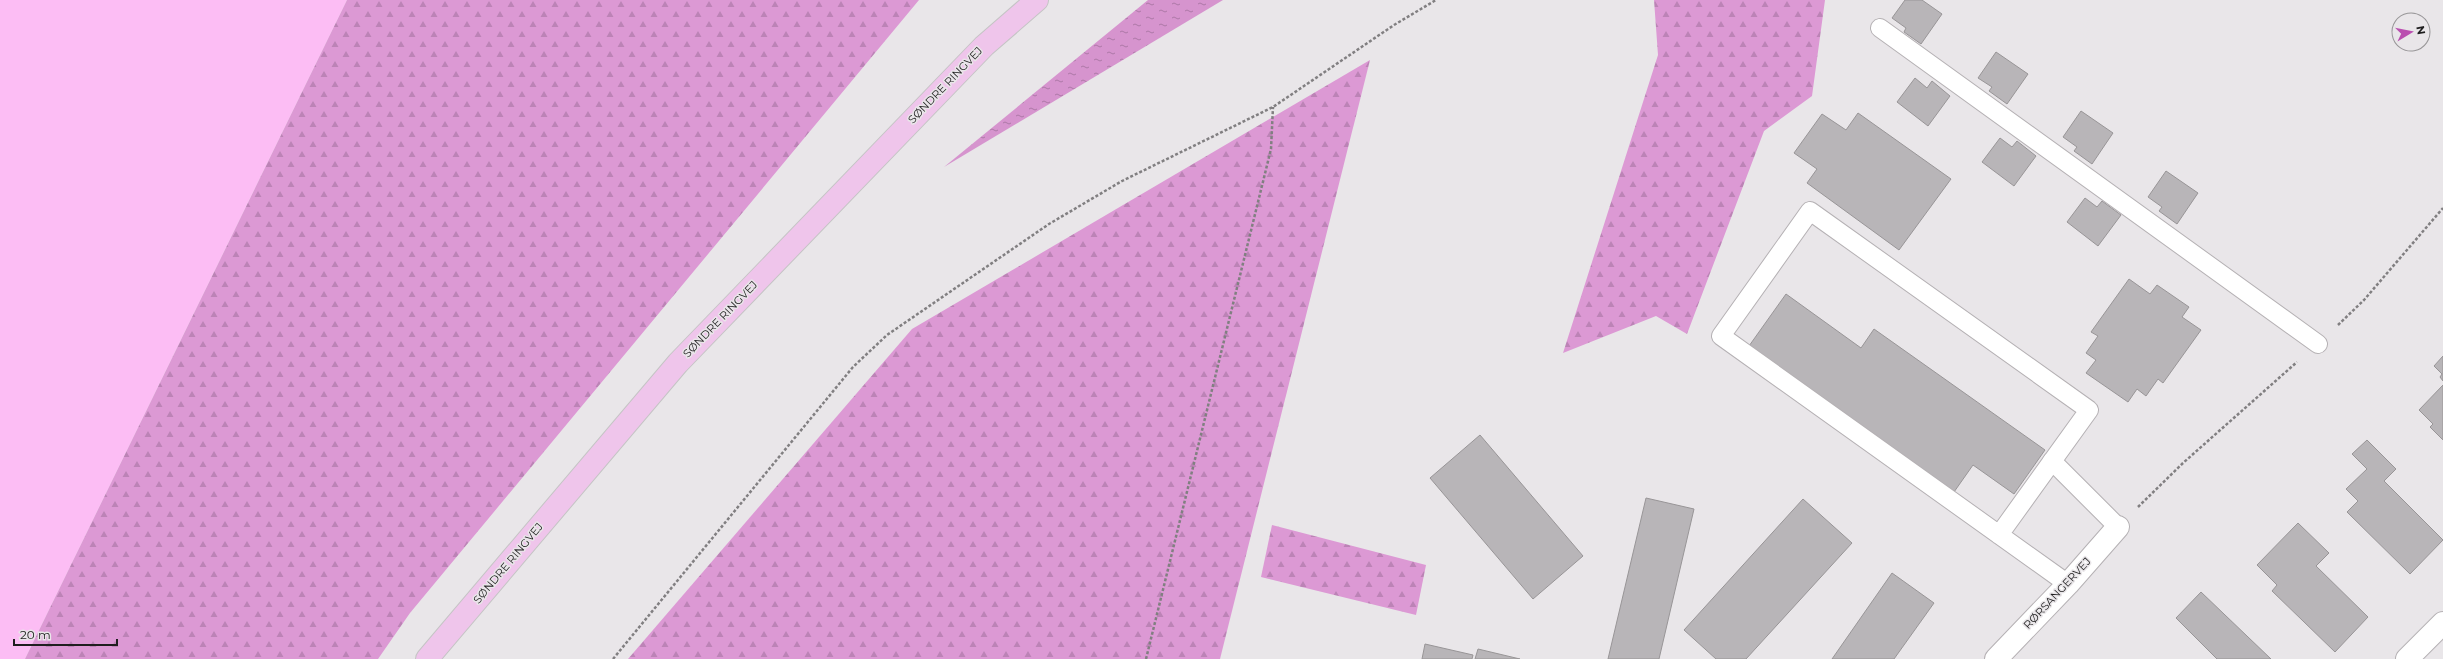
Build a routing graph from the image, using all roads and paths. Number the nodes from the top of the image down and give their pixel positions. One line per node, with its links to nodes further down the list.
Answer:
1 (1037, 0): 12 (main road, SØNDRE RINGVEJ)
2 (1436, 0): 4 (path)
3 (1880, 28): 6 (lane)
4 (1273, 107): 13 (path); 14 (path)
5 (2443, 208): 6 (path)
6 (2318, 344): 8 (path)
7 (2052, 461): 8 (lane); 9 (lane); 9 (lane)
8 (2118, 526): 10 (street, RØRSANGERVEJ)
9 (1999, 535): 10 (lane)
10 (2068, 584): 15 (street, RØRSANGERVEJ)
11 (2443, 622): 16 (street)
12 (427, 659)
13 (613, 659)
14 (1146, 659)
15 (1996, 659)
16 (2407, 659)

